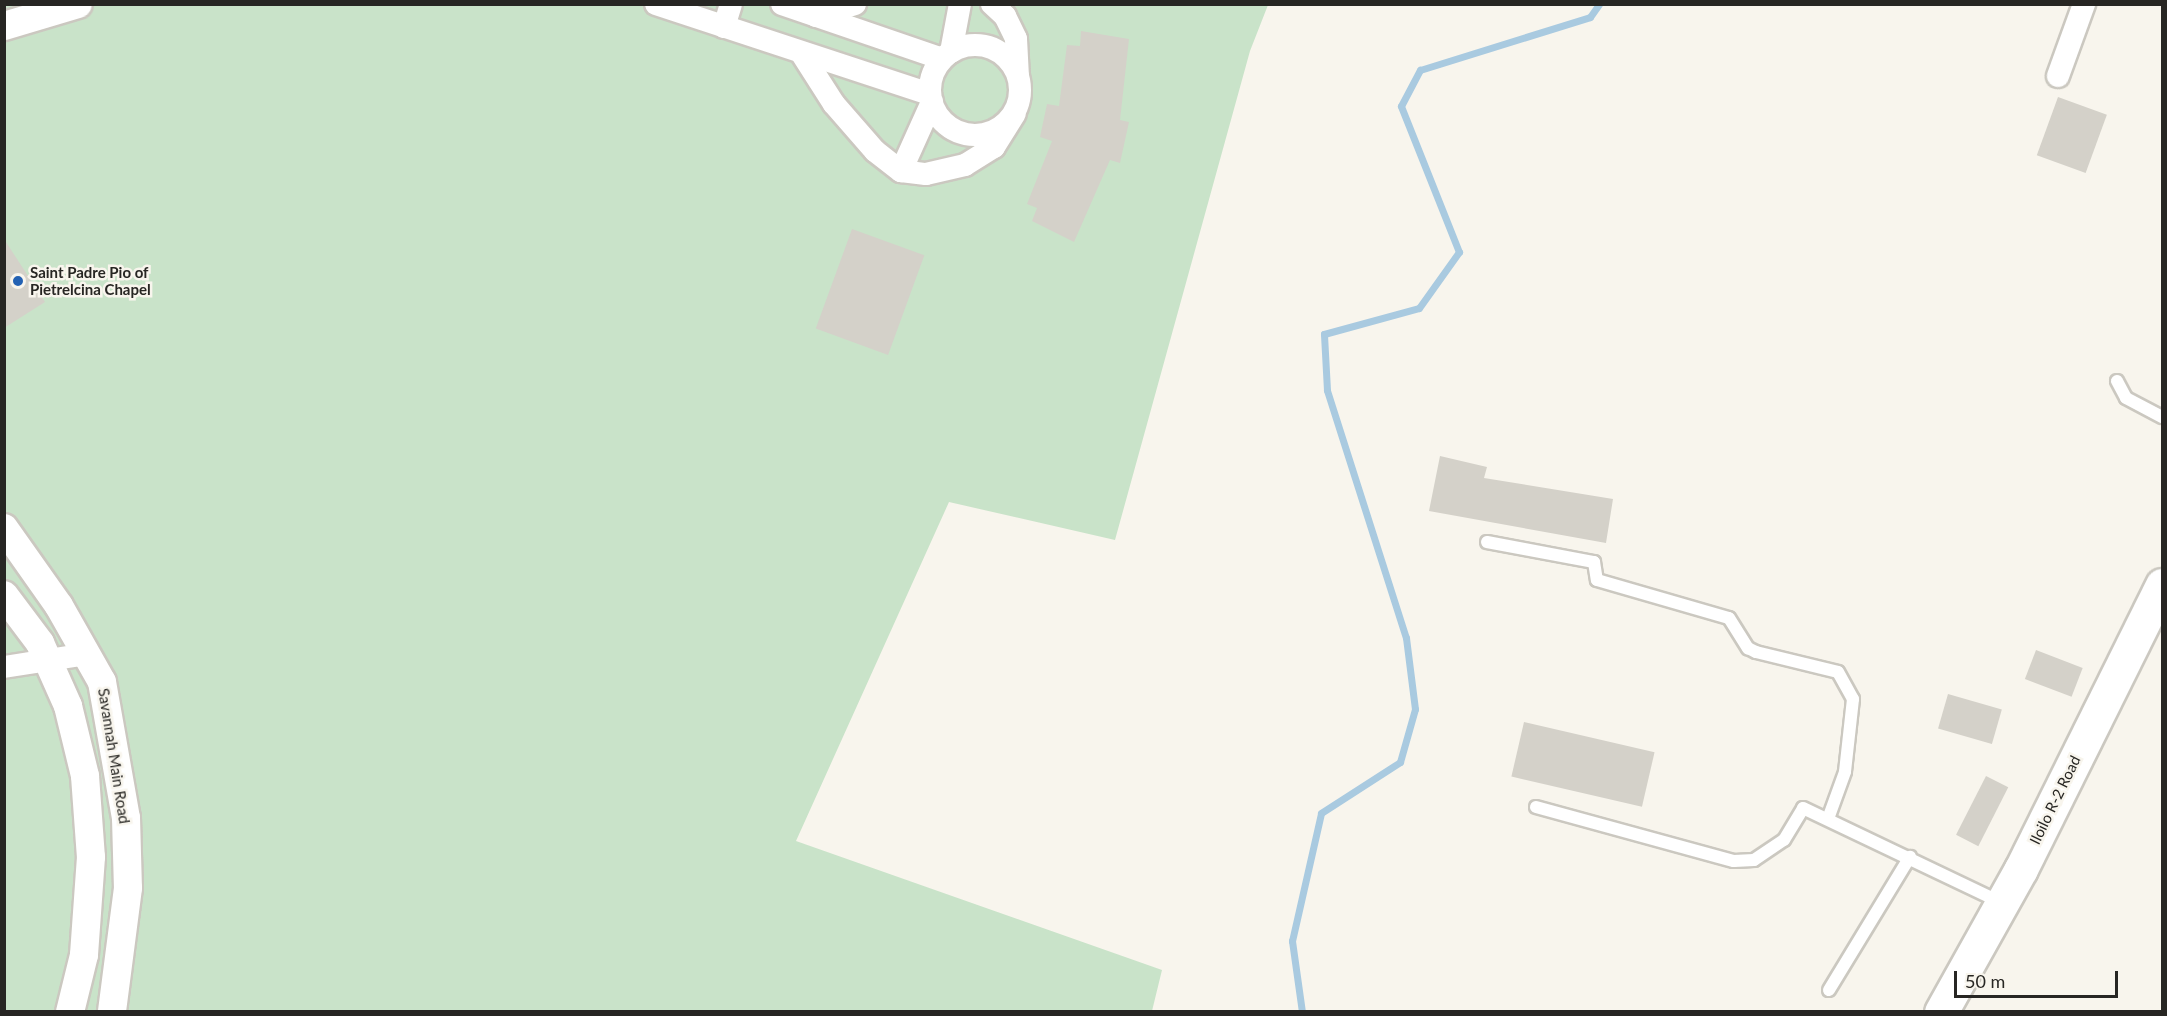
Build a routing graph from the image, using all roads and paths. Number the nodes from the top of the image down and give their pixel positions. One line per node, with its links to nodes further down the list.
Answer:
1 (78, 4): 10 (street)
2 (656, 4): 11 (street)
3 (731, 4): 11 (street)
4 (782, 4): 9 (street)
5 (855, 4): 9 (street)
6 (960, 4): 13 (street)
7 (992, 4): 14 (street)
8 (2084, 4): 15 (street)
9 (816, 16): 13 (street)
10 (4, 26)
11 (724, 27): 12 (street)
12 (802, 54): 16 (street); 18 (street)
13 (945, 55): 14 (street); 16 (street)
14 (1018, 74): 17 (street)
15 (2058, 76)
16 (931, 98): 17 (street); 18 (street)
17 (1015, 114): 18 (street)
18 (901, 171)
19 (2118, 381): 20 (lane)
20 (2163, 417)
21 (4, 528): 25 (street, Savannah Main Road)
22 (1487, 542): 29 (lane)
23 (2163, 585): 31 (main road, Iloilo R-2 Road)
24 (4, 595): 26 (street)
25 (86, 654): 26 (street); 34 (street, Savannah Main Road)
26 (48, 661): 27 (street); 33 (street)
27 (4, 667)
28 (1536, 807): 29 (lane)
29 (1828, 819): 30 (lane)
30 (1910, 857): 31 (lane); 32 (lane)
31 (2003, 903): 35 (main road, Iloilo R-2 Road)
32 (1829, 990)
33 (70, 1011)
34 (112, 1011)
35 (1941, 1011)

